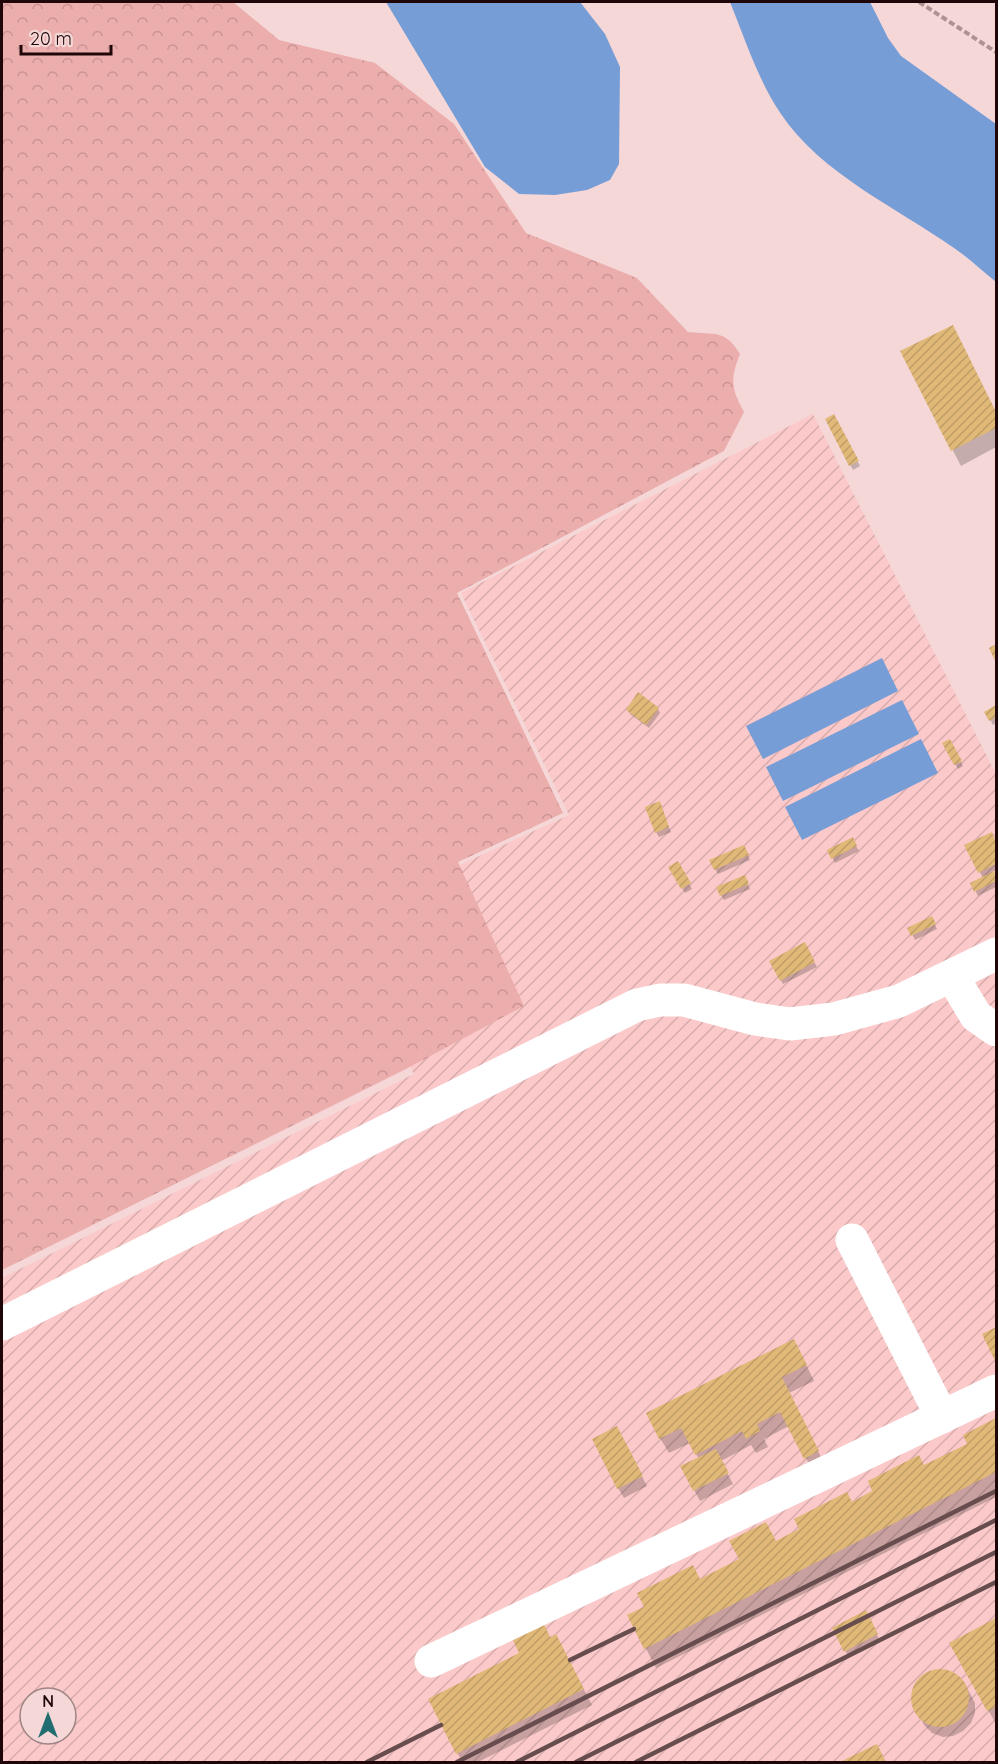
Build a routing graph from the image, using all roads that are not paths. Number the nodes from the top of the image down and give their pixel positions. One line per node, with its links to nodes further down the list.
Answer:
1 (996, 954): 2 (lane)
2 (952, 976): 3 (lane); 5 (lane)
3 (996, 1030)
4 (852, 1240): 7 (lane)
5 (2, 1324)
6 (996, 1391): 7 (lane)
7 (942, 1417): 8 (lane)
8 (432, 1661)

